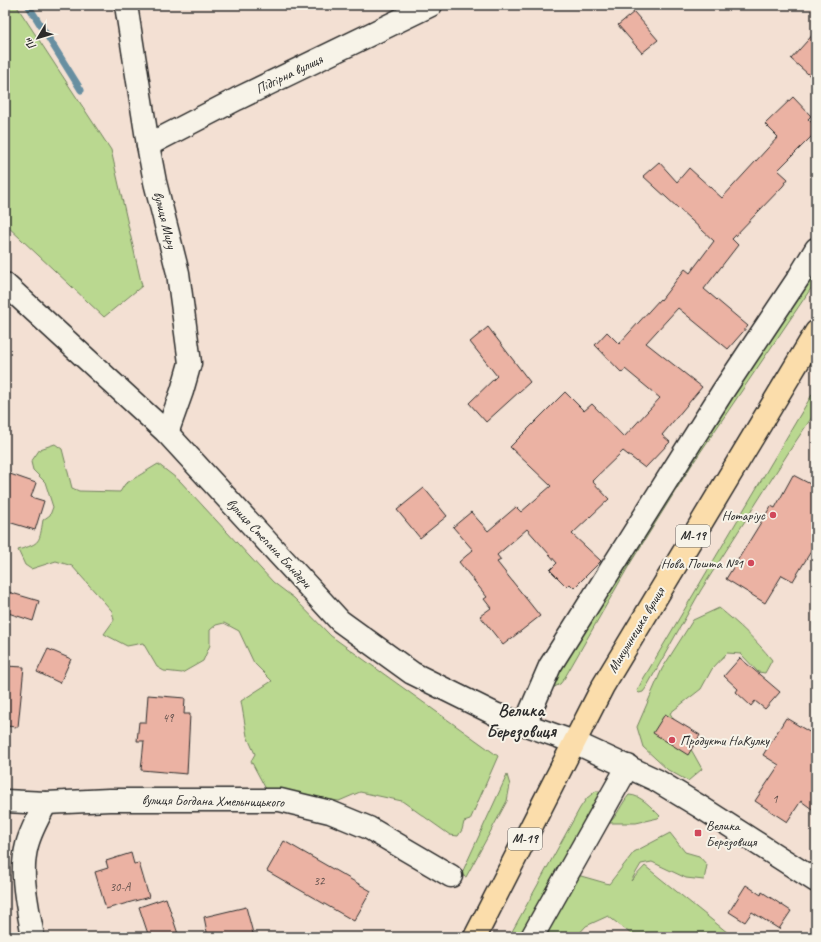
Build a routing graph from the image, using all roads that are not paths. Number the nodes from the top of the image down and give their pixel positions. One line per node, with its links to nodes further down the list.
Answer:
1 (126, 5): 3 (street, вулиця Миру)
2 (431, 5): 3 (street, Підгірна вулиця)
3 (148, 144): 7 (street, вулиця Миру)
4 (816, 249): 8 (street)
5 (5, 284): 7 (street, вулиця Степана Бандери)
6 (816, 332): 9 (highway, Микулинецька вулиця / М-19)
7 (167, 433): 8 (street, вулиця Степана Бандери)
8 (525, 724): 9 (street, вулиця Степана Бандери)
9 (574, 742): 10 (street, вулиця Степана Бандери); 16 (highway, Микулинецька вулиця / М-19)
10 (628, 766): 14 (street, вулиця Степана Бандери); 17 (street)
11 (5, 801): 12 (street, вулиця Богдана Хмельницького)
12 (46, 803): 13 (street, вулиця Богдана Хмельницького); 15 (street)
13 (451, 876)
14 (816, 881)
15 (33, 937)
16 (475, 937)
17 (532, 937)

